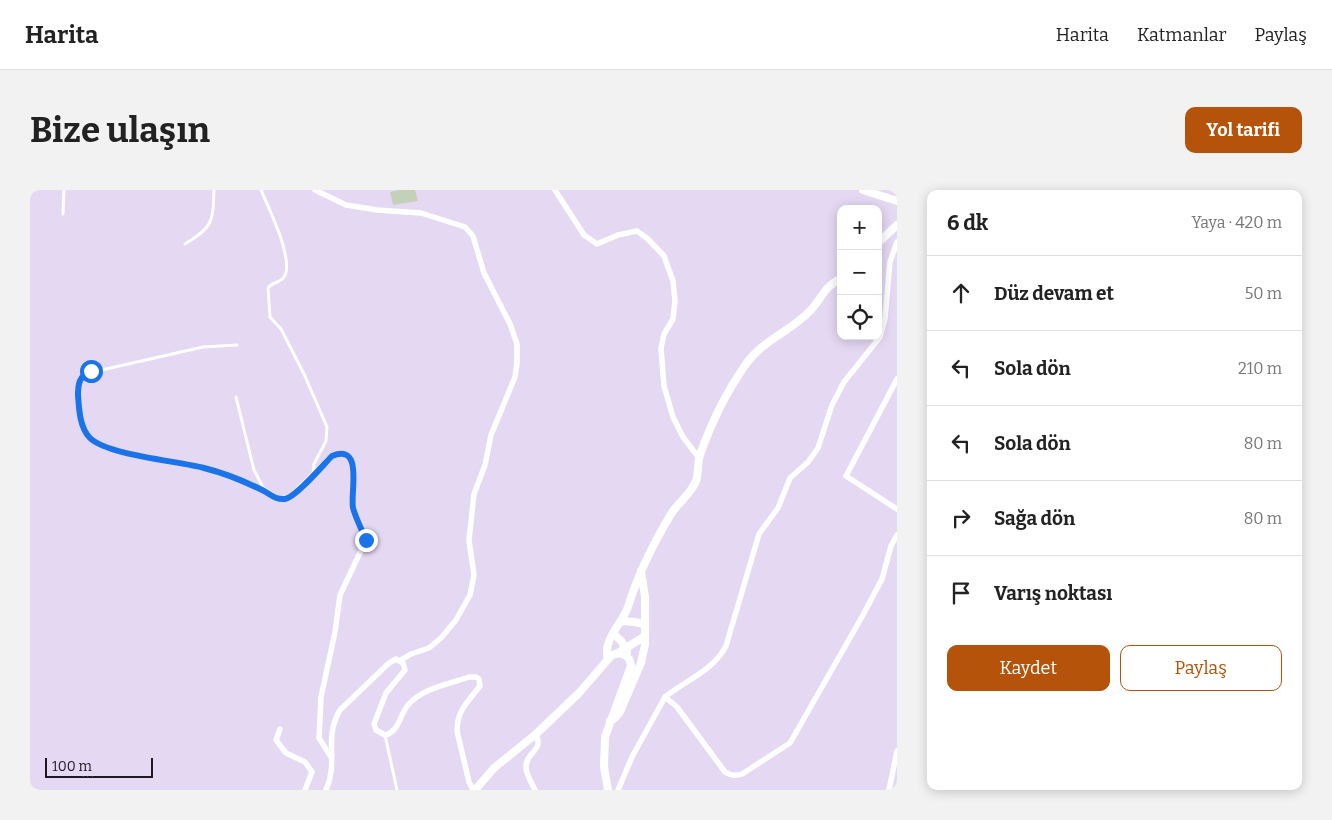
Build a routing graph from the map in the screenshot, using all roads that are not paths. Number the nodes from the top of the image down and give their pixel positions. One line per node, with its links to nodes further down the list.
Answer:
1 (64, 190): 8 (lane)
2 (214, 190): 12 (lane)
3 (261, 190): 18 (lane)
4 (316, 190): 31 (street)
5 (555, 190): 17 (street)
6 (863, 190): 7 (street)
7 (897, 201)
8 (63, 214)
9 (897, 225): 10 (street)
10 (882, 239)
11 (897, 242): 32 (street)
12 (185, 244)
13 (837, 281): 17 (street)
14 (237, 345): 19 (lane)
15 (897, 379): 20 (street)
16 (236, 397): 19 (lane)
17 (699, 458): 22 (street)
18 (313, 474): 19 (street); 38 (street)
19 (265, 492)
20 (897, 509)
21 (897, 535): 32 (street)
22 (641, 571): 23 (street); 24 (street)
23 (621, 621): 24 (street); 25 (street)
24 (644, 624): 26 (street)
25 (614, 634): 27 (street); 29 (street)
26 (645, 636): 27 (street); 33 (street)
27 (626, 648): 28 (street); 30 (street)
28 (618, 653): 29 (street); 30 (street)
29 (608, 658): 35 (street)
30 (629, 658): 33 (street)
31 (400, 660): 36 (street); 38 (street)
32 (665, 698): 45 (street)
33 (610, 721): 44 (street)
34 (280, 729): 39 (street)
35 (536, 734): 42 (street); 43 (street)
36 (385, 735): 41 (lane); 42 (street)
37 (897, 752): 46 (street)
38 (331, 757): 40 (street)
39 (305, 790)
40 (326, 790)
41 (397, 790)
42 (474, 790)
43 (535, 790)
44 (608, 790)
45 (618, 790)
46 (889, 790)

